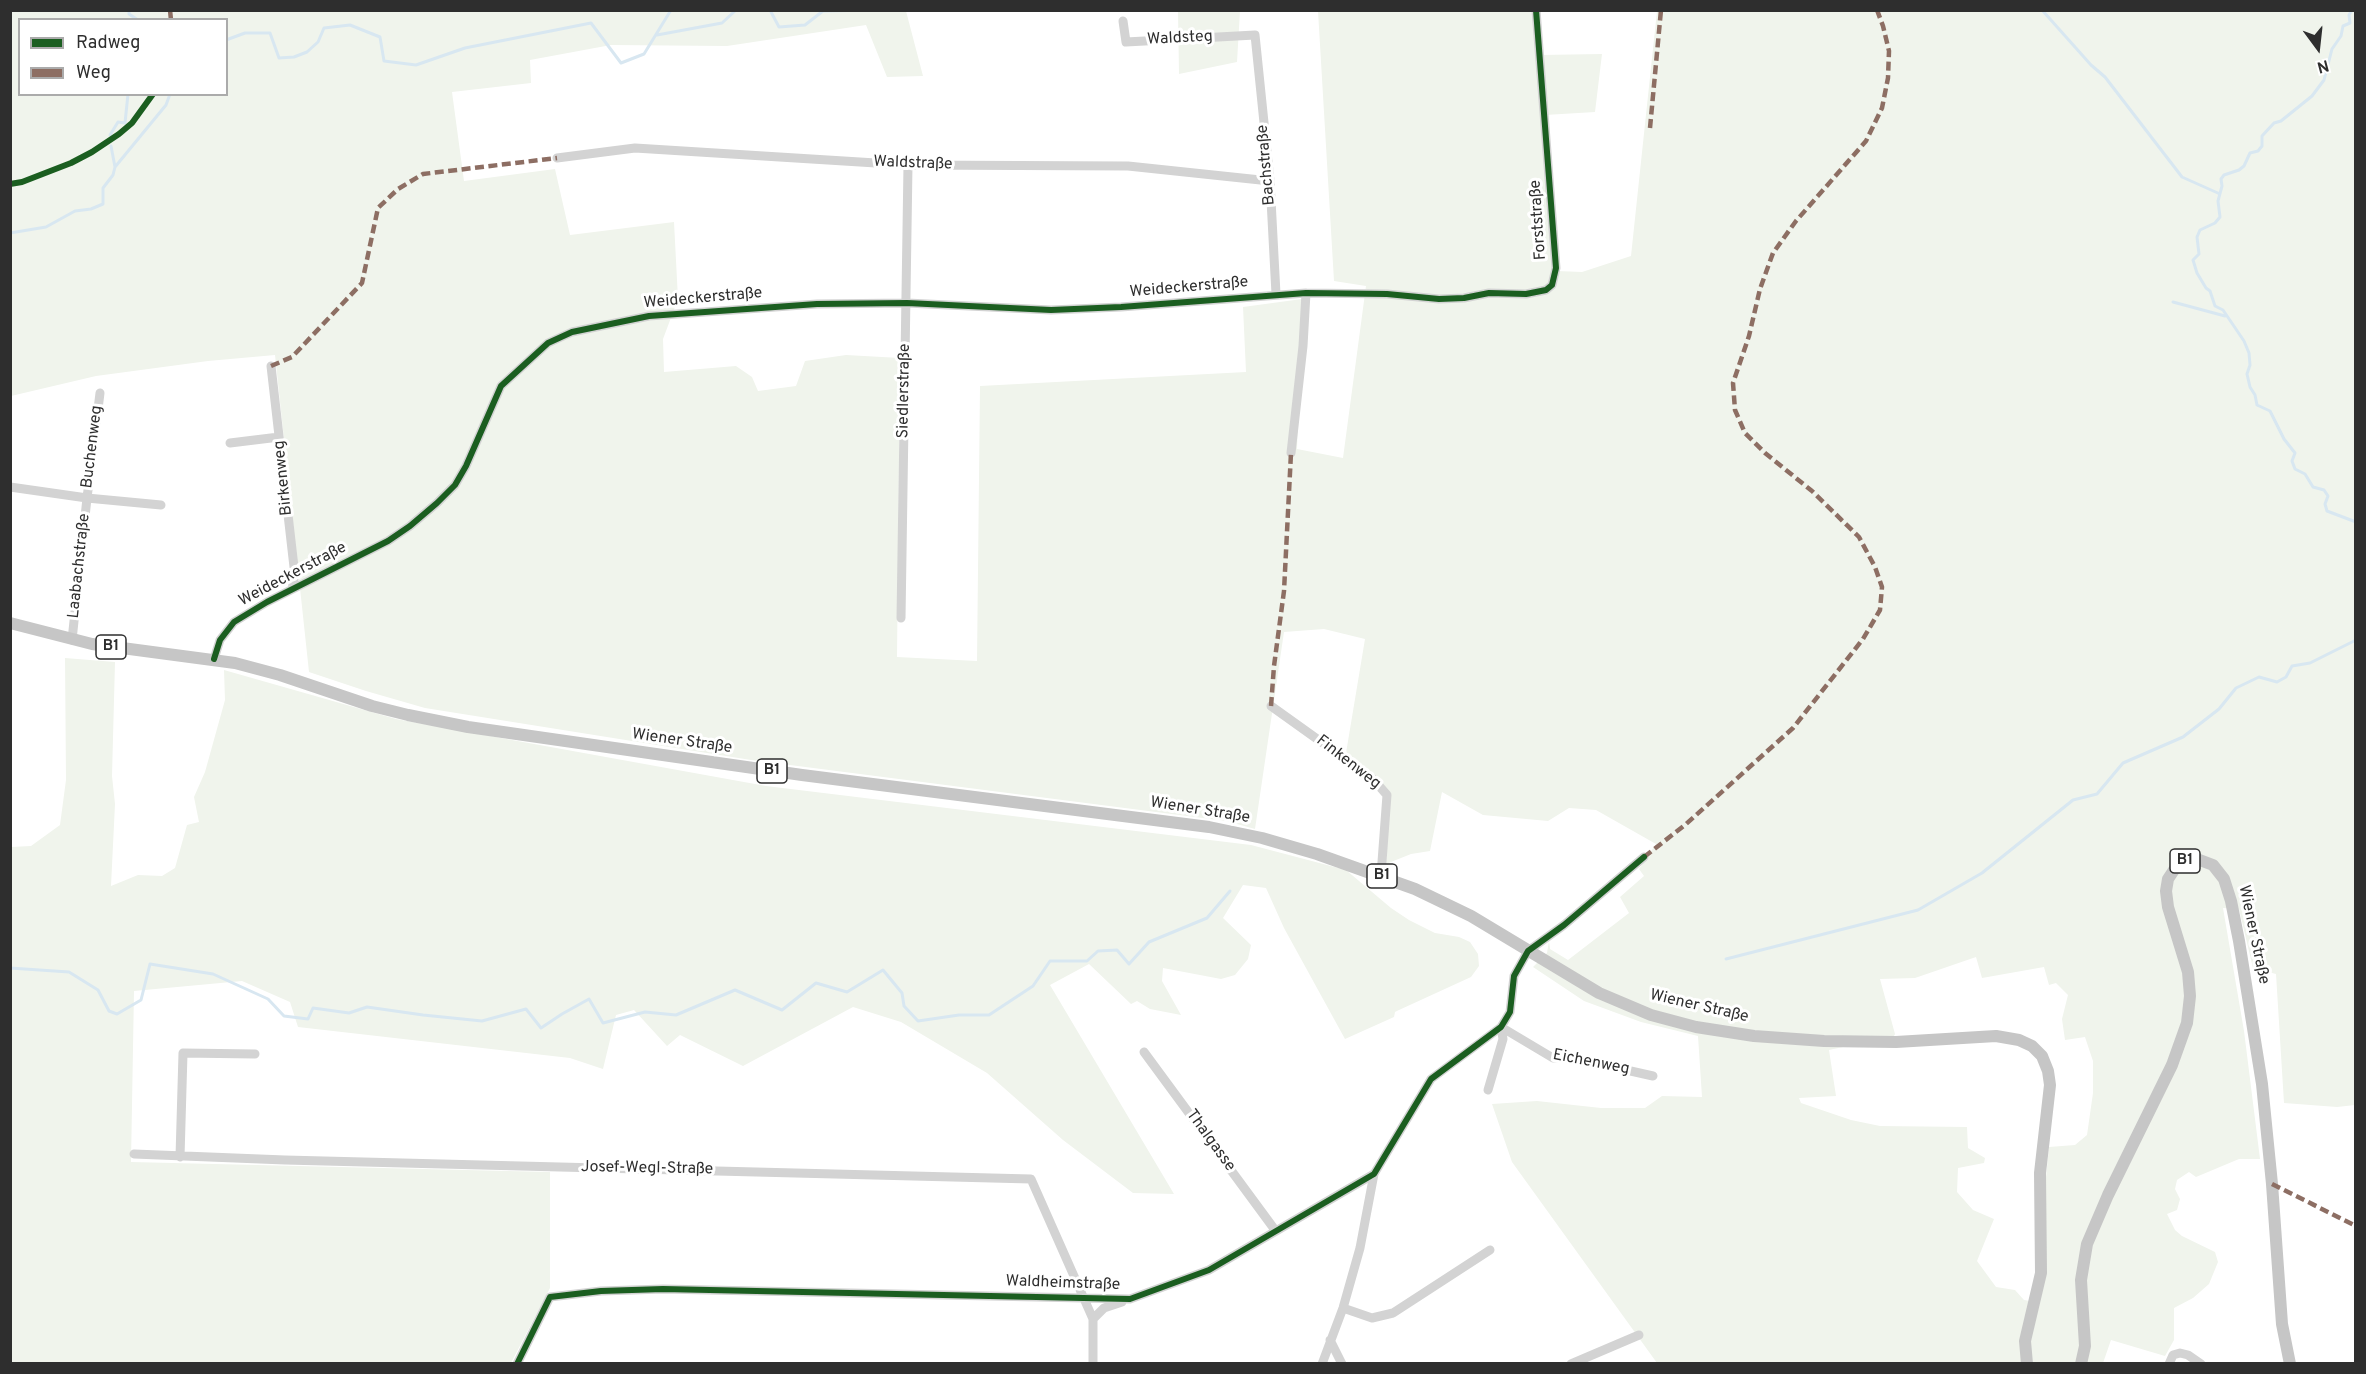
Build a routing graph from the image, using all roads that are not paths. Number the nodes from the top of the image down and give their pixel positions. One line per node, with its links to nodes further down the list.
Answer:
1 (1536, 10): 7 (street, Forststraße)
2 (1123, 21): 3 (street, Waldsteg)
3 (1255, 35): 6 (street, Bachstraße)
4 (557, 158): 5 (street, Waldstraße)
5 (908, 165): 6 (street, Waldstraße); 9 (street, Siedlerstraße)
6 (1270, 181): 8 (street, Bachstraße)
7 (1306, 292): 8 (street, Weideckerstraße); 14 (street)
8 (1276, 294): 9 (street, Weideckerstraße)
9 (907, 303): 18 (street, Weideckerstraße); 19 (street, Siedlerstraße)
10 (271, 366): 12 (street, Birkenweg)
11 (99, 393): 16 (street, Buchenweg)
12 (279, 437): 13 (street); 18 (street, Birkenweg)
13 (230, 443)
14 (1291, 453)
15 (10, 487): 16 (street, Laabachstraße)
16 (87, 498): 17 (street, Buchenweg); 21 (street, Laabachstraße)
17 (161, 505)
18 (292, 589): 22 (street, Weideckerstraße)
19 (901, 618)
20 (10, 623): 21 (main road, Wiener Straße / B1)
21 (72, 640): 22 (main road, Wiener Straße / B1)
22 (214, 658): 25 (main road, Wiener Straße / B1)
23 (1271, 706): 25 (street, Finkenweg)
24 (1644, 857): 26 (street)
25 (1381, 875): 26 (main road, Wiener Straße / B1)
26 (1528, 951): 27 (street); 48 (main road, Wiener Straße / B1)
27 (1501, 1026): 30 (street, Eichenweg); 31 (street); 34 (street, Waldheimstraße)
28 (1144, 1052): 35 (street, Thalgasse)
29 (255, 1054): 33 (street)
30 (1653, 1076)
31 (1488, 1090)
32 (134, 1154): 33 (street, Josef-Wegl-Straße)
33 (180, 1156): 37 (street, Josef-Wegl-Straße)
34 (1374, 1174): 35 (street, Waldheimstraße); 39 (street)
35 (1275, 1230): 38 (street, Waldheimstraße)
36 (1490, 1250): 39 (street)
37 (1084, 1298): 38 (street, Waldheimstraße); 40 (street); 43 (street, Waldheimstraße)
38 (1130, 1299): 40 (street, Waldheimstraße)
39 (1342, 1308): 42 (street)
40 (1093, 1319): 44 (street)
41 (1639, 1335): 47 (street)
42 (1330, 1340): 45 (street); 46 (street)
43 (518, 1364)
44 (1093, 1364)
45 (1322, 1364)
46 (1342, 1364)
47 (1571, 1364)
48 (2026, 1364)
49 (2081, 1364): 52 (main road, Wiener Straße / B1)
50 (2169, 1364): 51 (street)
51 (2201, 1364)
52 (2290, 1364)

